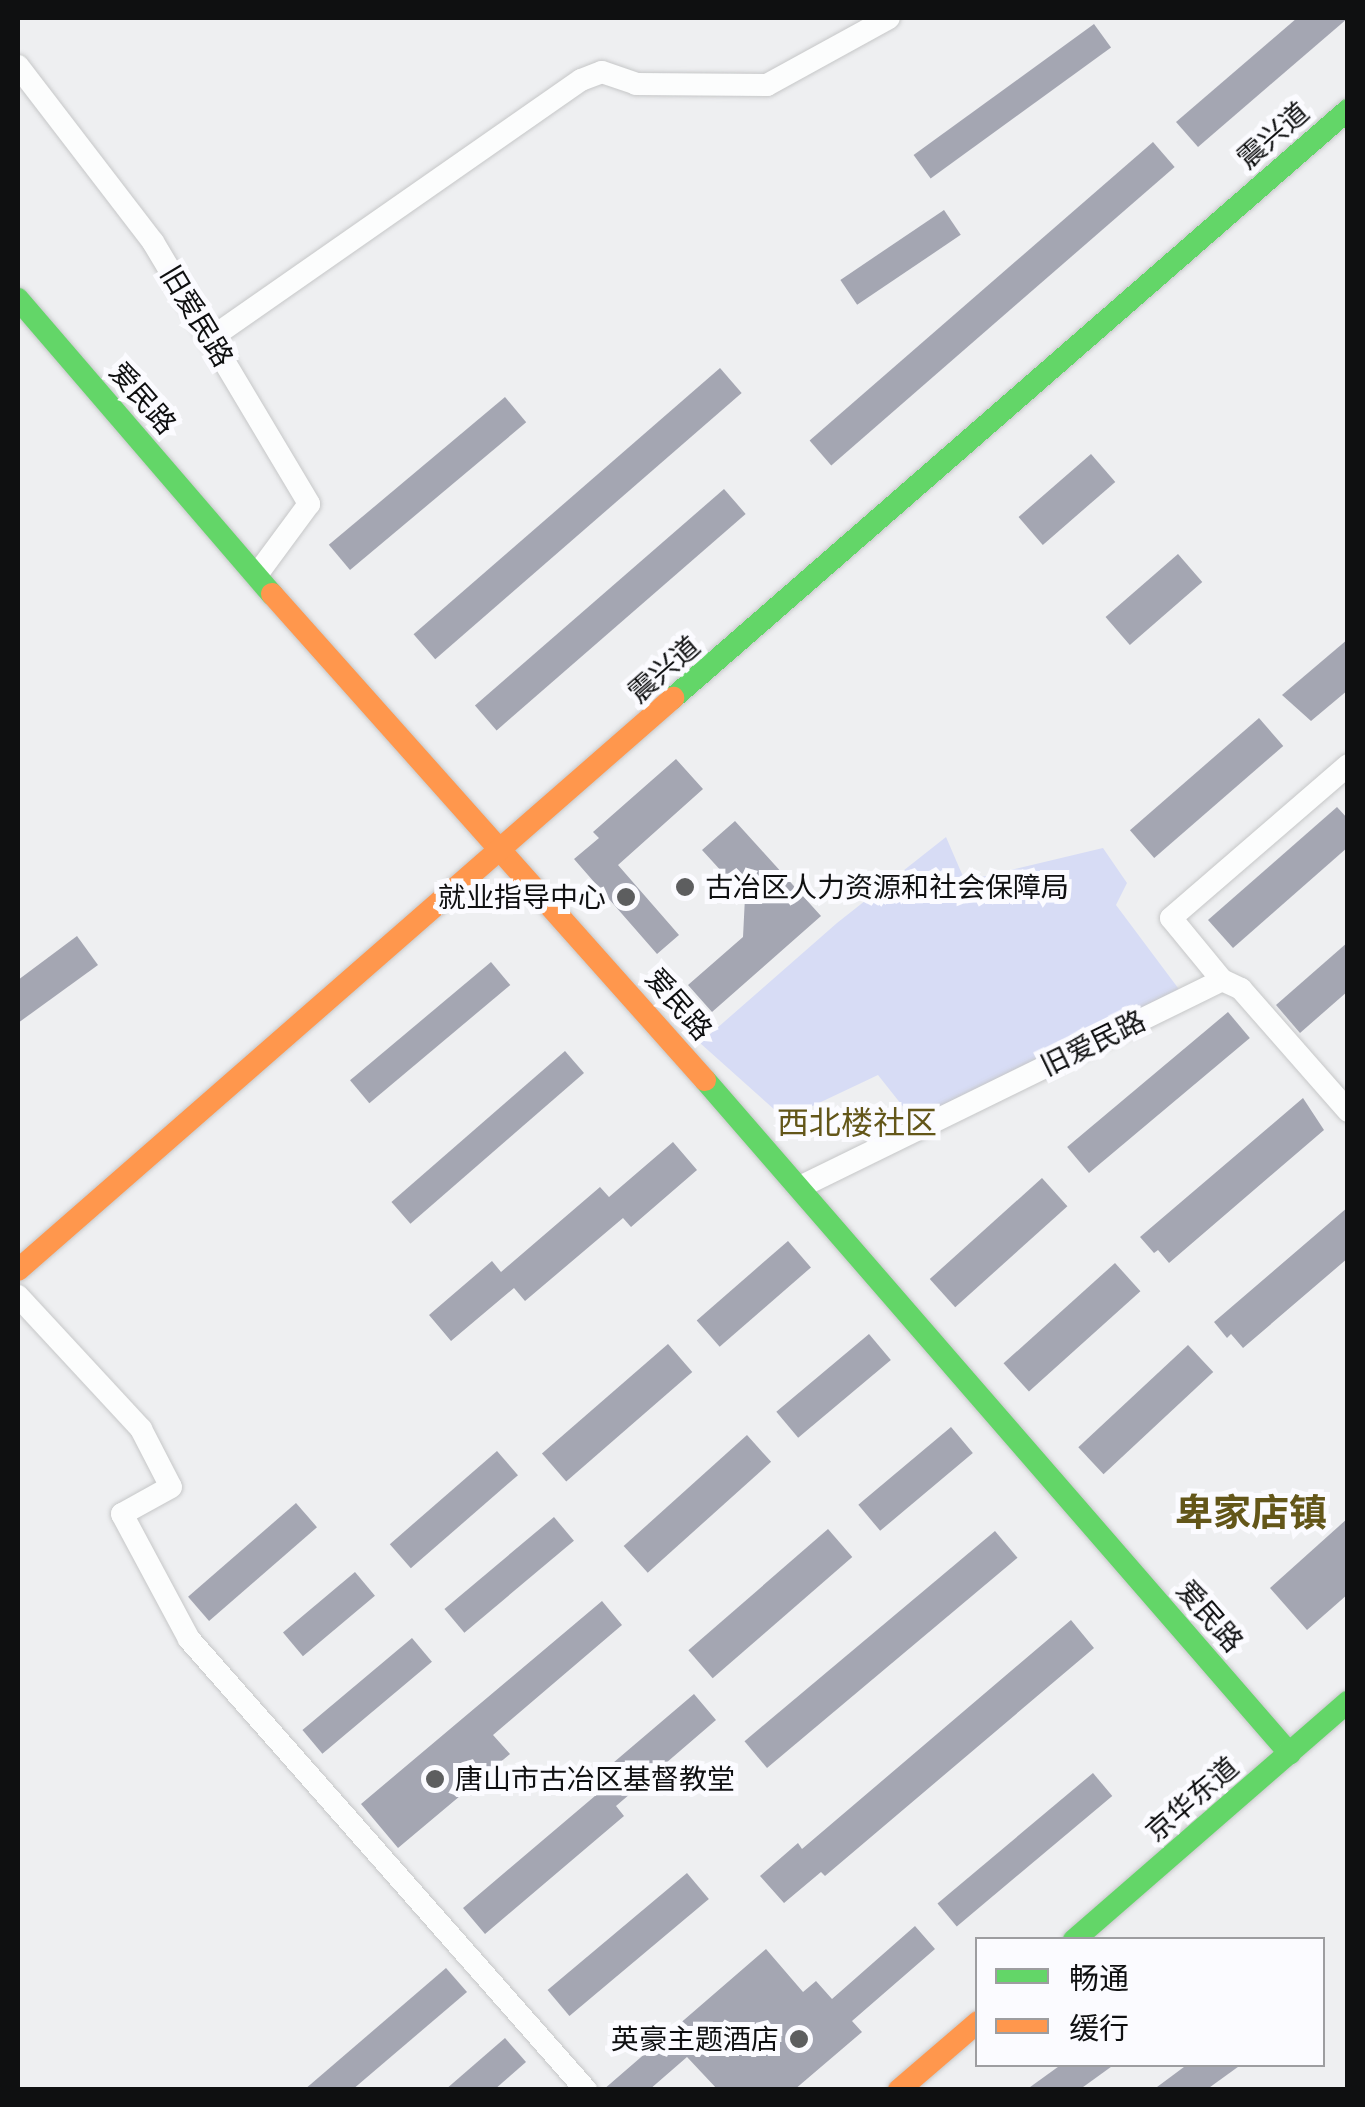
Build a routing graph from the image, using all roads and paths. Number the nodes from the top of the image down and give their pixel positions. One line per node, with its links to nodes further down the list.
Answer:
1 (889, 18): 5 (street)
2 (18, 66): 5 (street, 旧爱民路)
3 (1348, 110): 8 (street, 震兴道)
4 (18, 299): 6 (street, 爱民路)
5 (210, 338): 6 (street, 旧爱民路)
6 (256, 576): 8 (street, 爱民路)
7 (1348, 766): 9 (street)
8 (503, 850): 11 (street, 爱民路); 12 (street, 震兴道)
9 (1222, 980): 10 (street); 11 (street, 旧爱民路)
10 (1348, 1111)
11 (800, 1187): 15 (street, 爱民路)
12 (18, 1270)
13 (18, 1296): 18 (street)
14 (1348, 1702): 15 (street, 京华东道)
15 (1290, 1754): 16 (street, 京华东道)
16 (1077, 1937)
17 (975, 2025): 19 (street)
18 (586, 2090)
19 (899, 2090)

